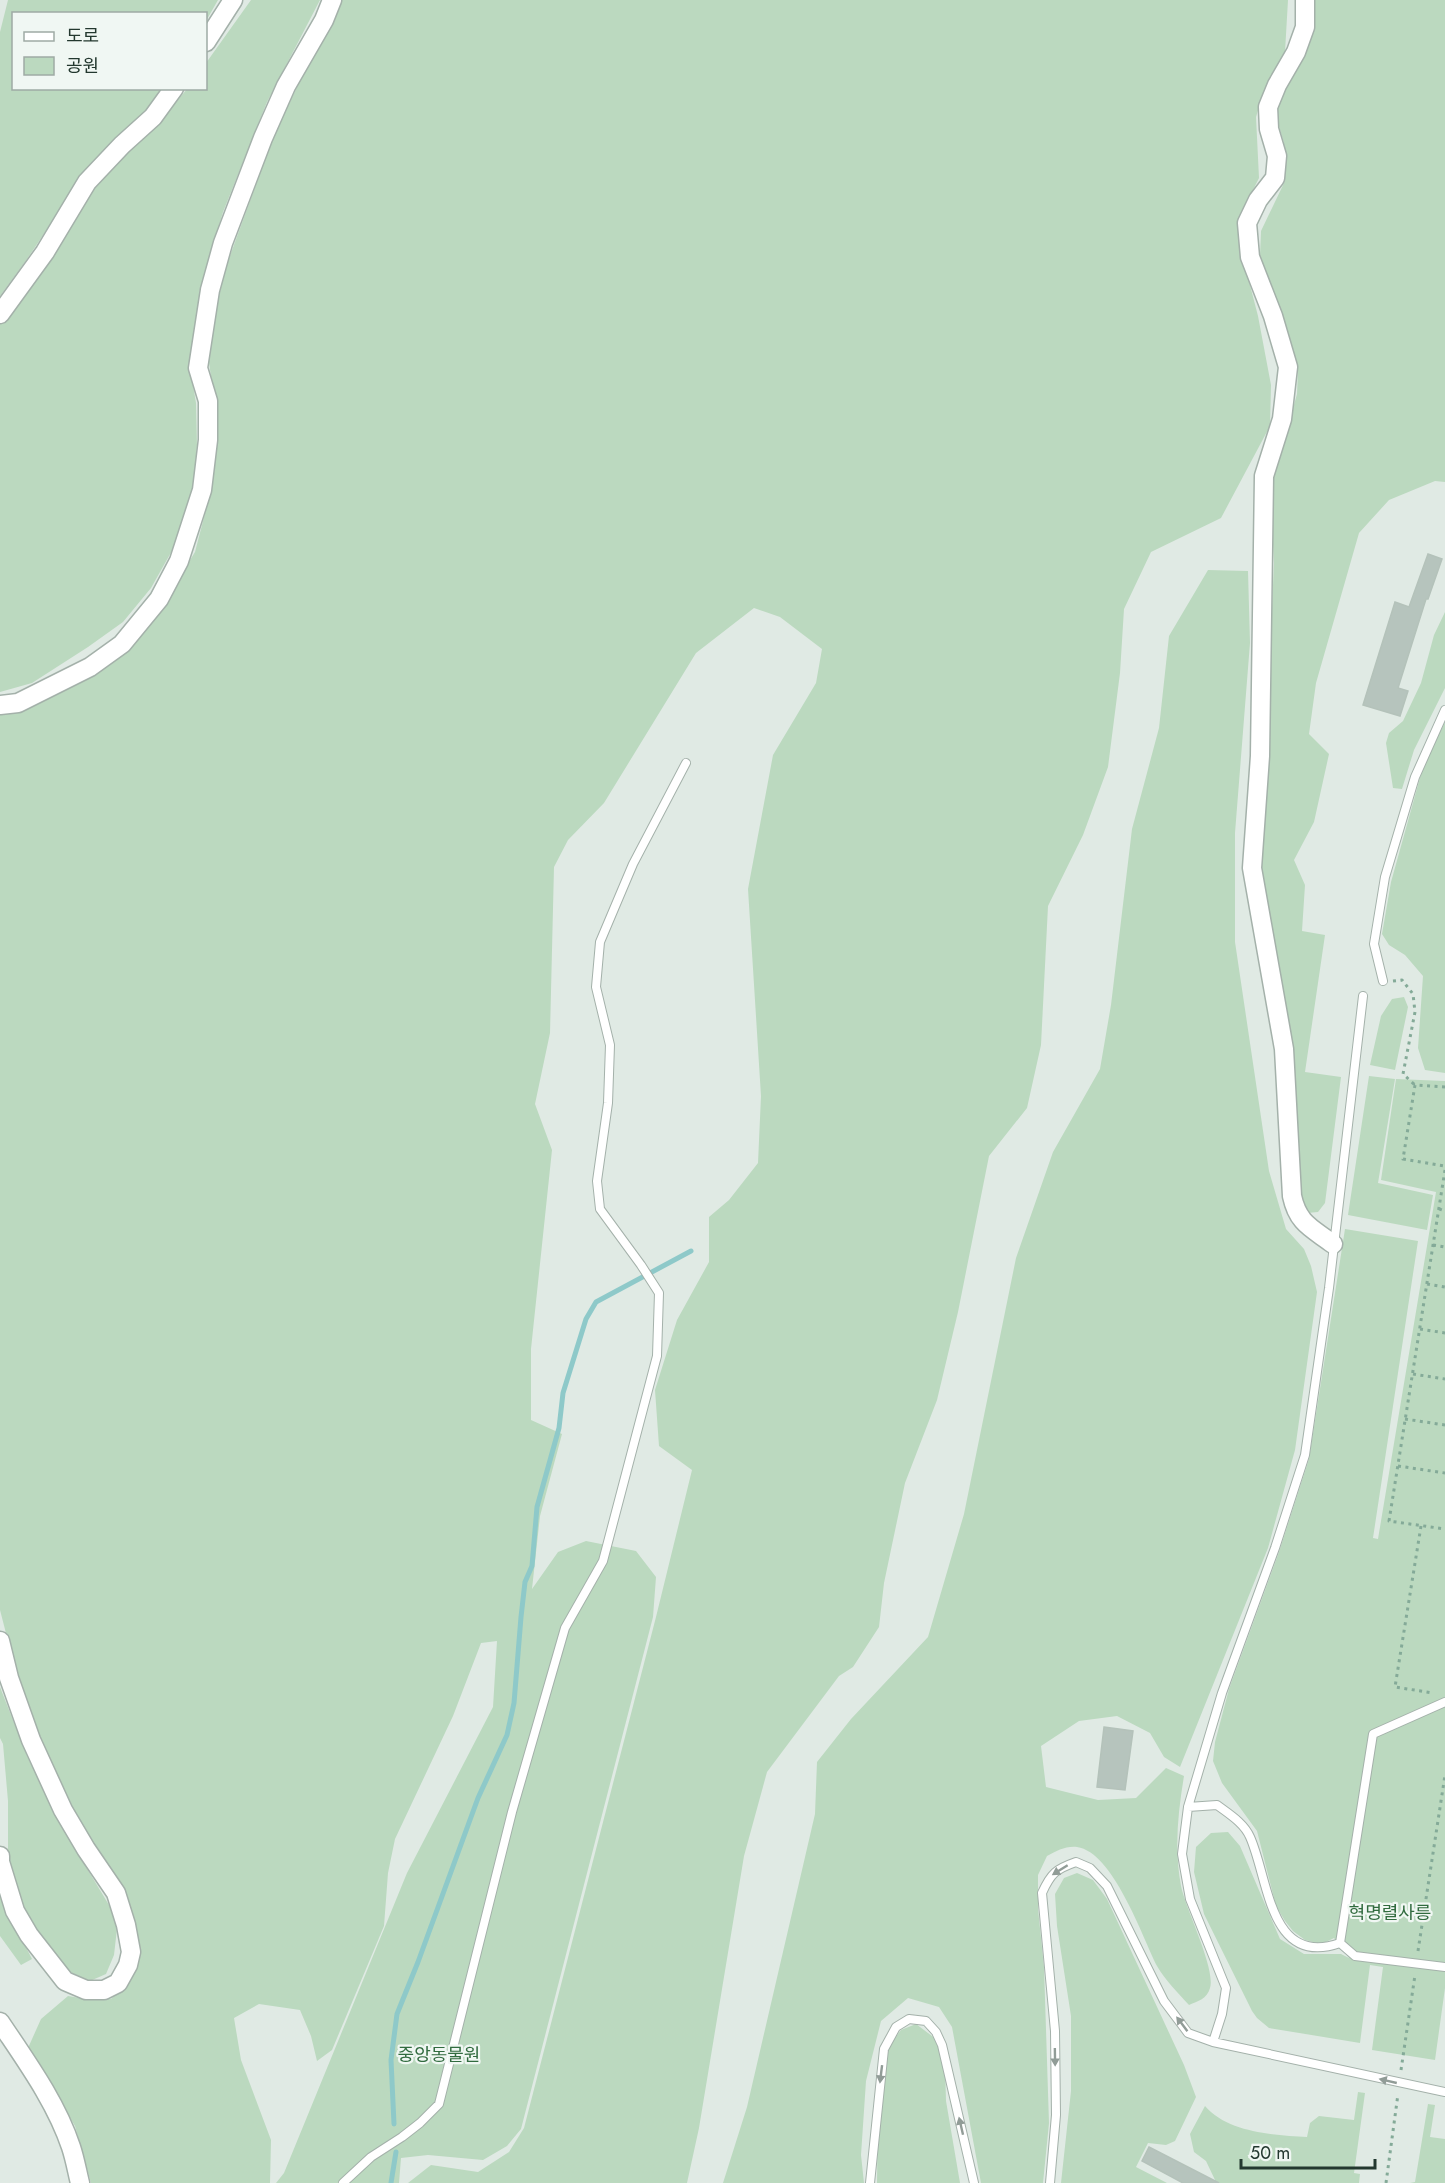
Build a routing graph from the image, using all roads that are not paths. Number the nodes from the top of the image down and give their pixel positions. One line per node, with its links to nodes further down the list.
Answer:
1 (233, 0): 4 (street)
2 (332, 0): 7 (street)
3 (1305, 0): 12 (street)
4 (207, 40)
5 (173, 90): 6 (street)
6 (0, 314)
7 (0, 705)
8 (1445, 710): 10 (lane)
9 (686, 763): 23 (lane)
10 (1383, 981)
11 (1363, 996): 12 (lane)
12 (1334, 1244): 15 (lane)
13 (0, 1641): 16 (street)
14 (1445, 1702): 17 (lane)
15 (1188, 1807): 17 (lane); 20 (lane)
16 (0, 1856)
17 (1340, 1943): 18 (lane)
18 (1445, 1967)
19 (0, 2022): 22 (street)
20 (1213, 2042): 21 (lane, one-way to 20); 26 (lane, one-way to 26)
21 (1445, 2092)
22 (80, 2183)
23 (343, 2183)
24 (870, 2183): 25 (lane, one-way to 24)
25 (974, 2183)
26 (1050, 2183)

